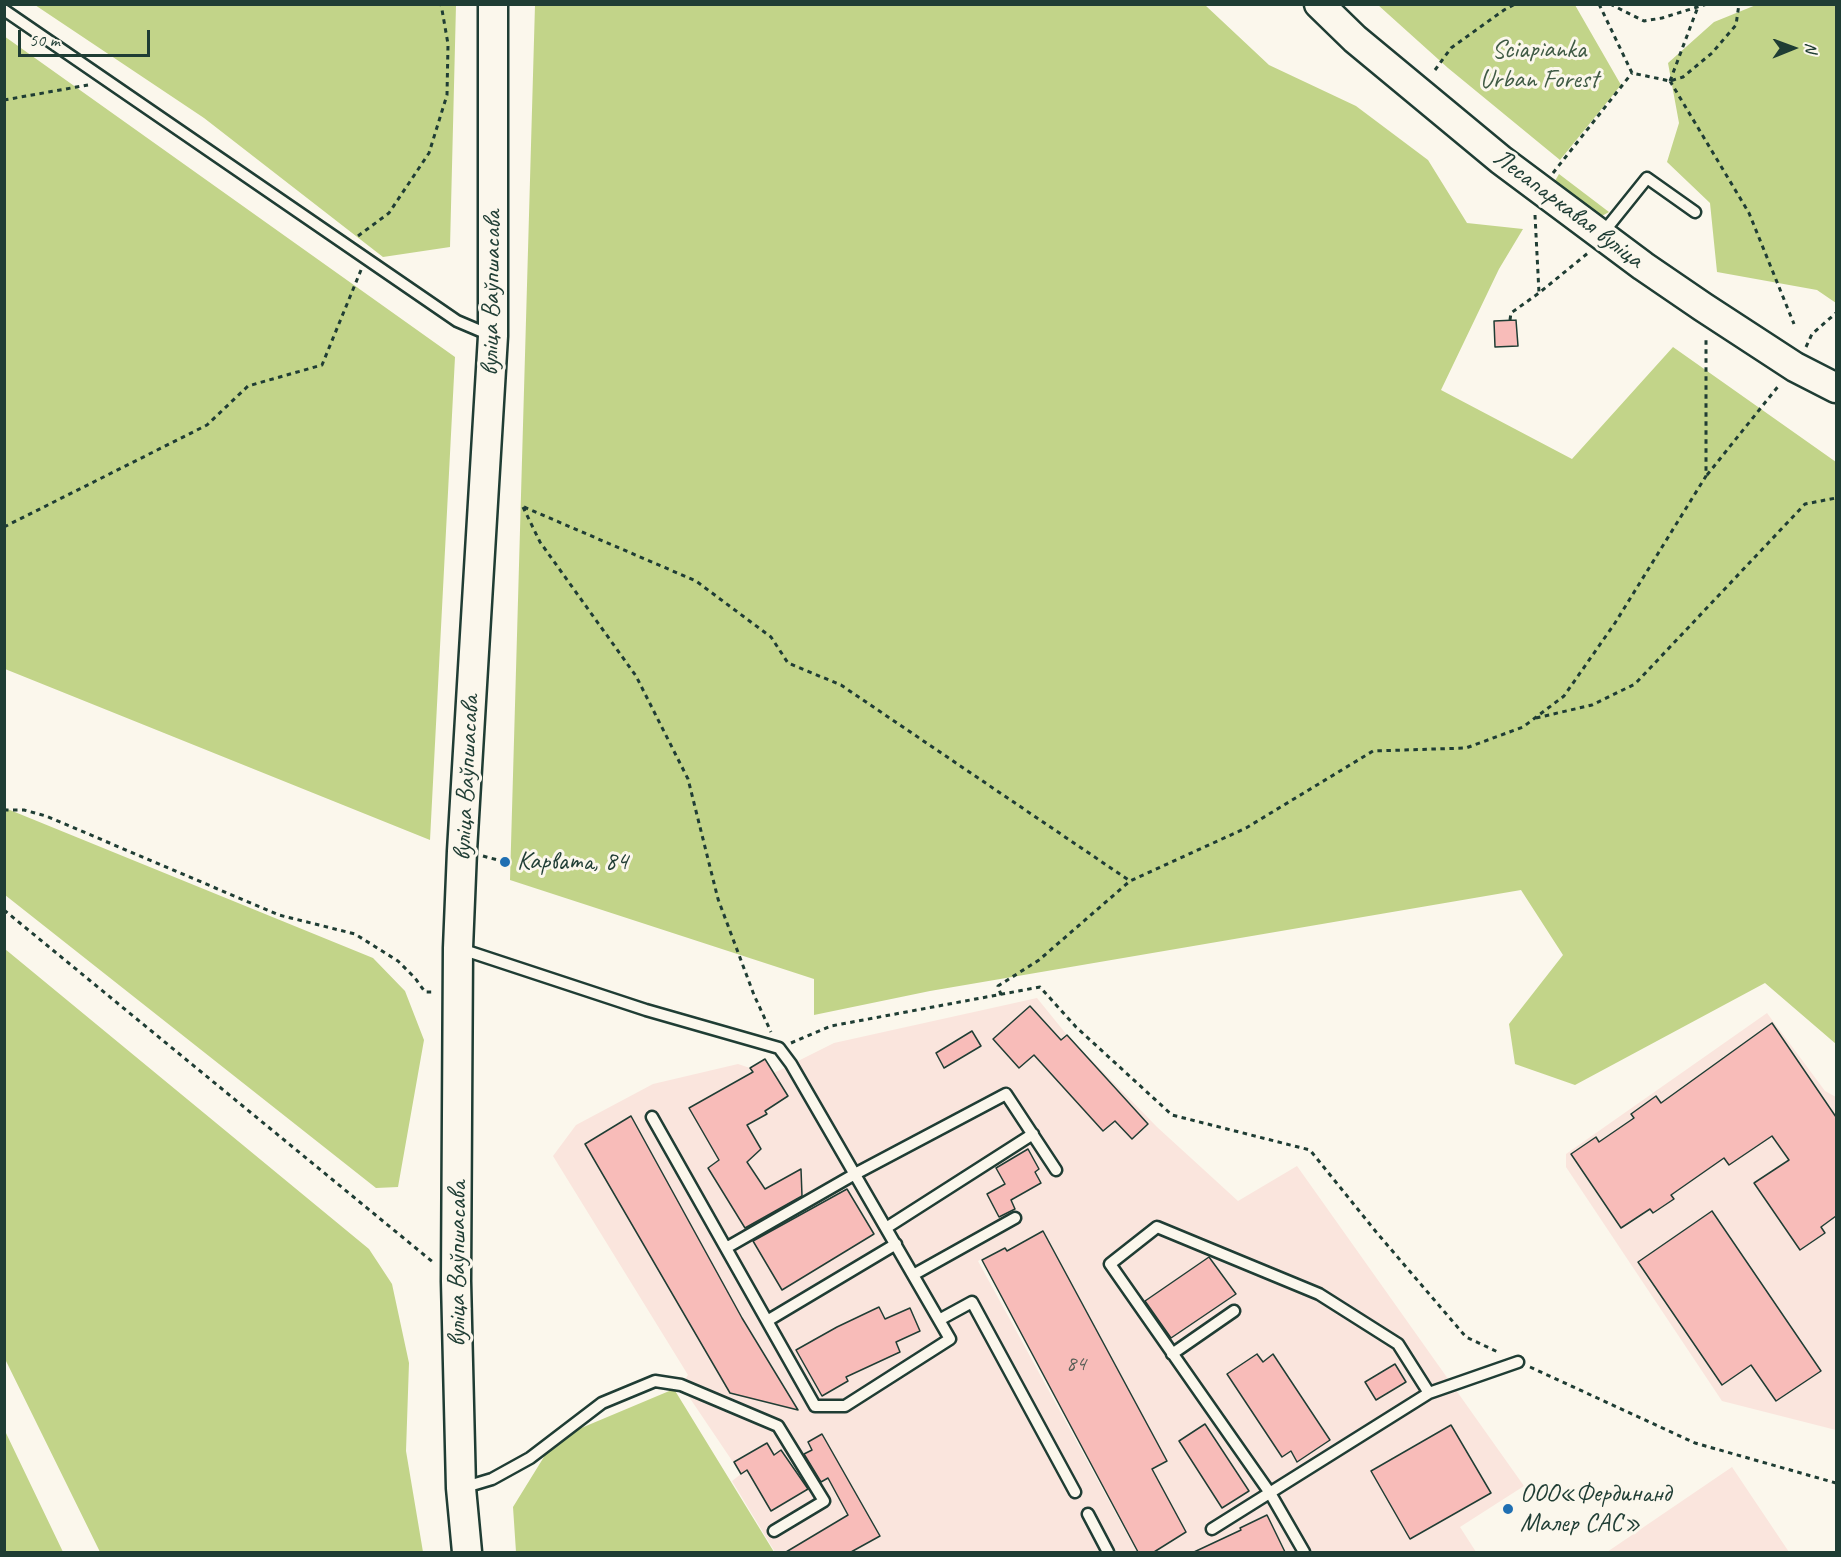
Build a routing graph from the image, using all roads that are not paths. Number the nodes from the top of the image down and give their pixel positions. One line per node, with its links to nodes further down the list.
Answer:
1 (493, 4): 6 (main road, вуліца Ваўпшасава)
2 (1319, 4): 5 (main road, Лесапаркавая вуліца)
3 (4, 10): 6 (lane)
4 (1695, 212): 5 (lane)
5 (1596, 243): 7 (main road, Лесапаркавая вуліца)
6 (493, 336): 8 (main road, вуліца Ваўпшасава)
7 (1836, 388)
8 (458, 948): 12 (lane); 24 (main road, вуліца Ваўпшасава)
9 (652, 1116): 16 (lane)
10 (1033, 1134): 11 (lane); 12 (lane); 14 (lane)
11 (1056, 1170)
12 (855, 1174): 14 (lane); 16 (lane)
13 (1015, 1218): 17 (lane)
14 (886, 1228): 15 (lane)
15 (896, 1244): 17 (lane); 20 (lane)
16 (726, 1248): 20 (lane)
17 (913, 1275): 19 (lane)
18 (1234, 1311): 21 (lane)
19 (939, 1320): 20 (lane); 25 (lane)
20 (768, 1321)
21 (1172, 1354): 23 (lane); 26 (lane)
22 (1518, 1362): 23 (lane)
23 (1429, 1393): 26 (lane)
24 (461, 1488): 29 (lane); 30 (main road, вуліца Ваўпшасава)
25 (1075, 1492)
26 (1269, 1493): 28 (lane); 32 (lane)
27 (1088, 1514): 31 (lane)
28 (1212, 1529)
29 (774, 1531)
30 (466, 1552)
31 (1108, 1552)
32 (1304, 1552)

